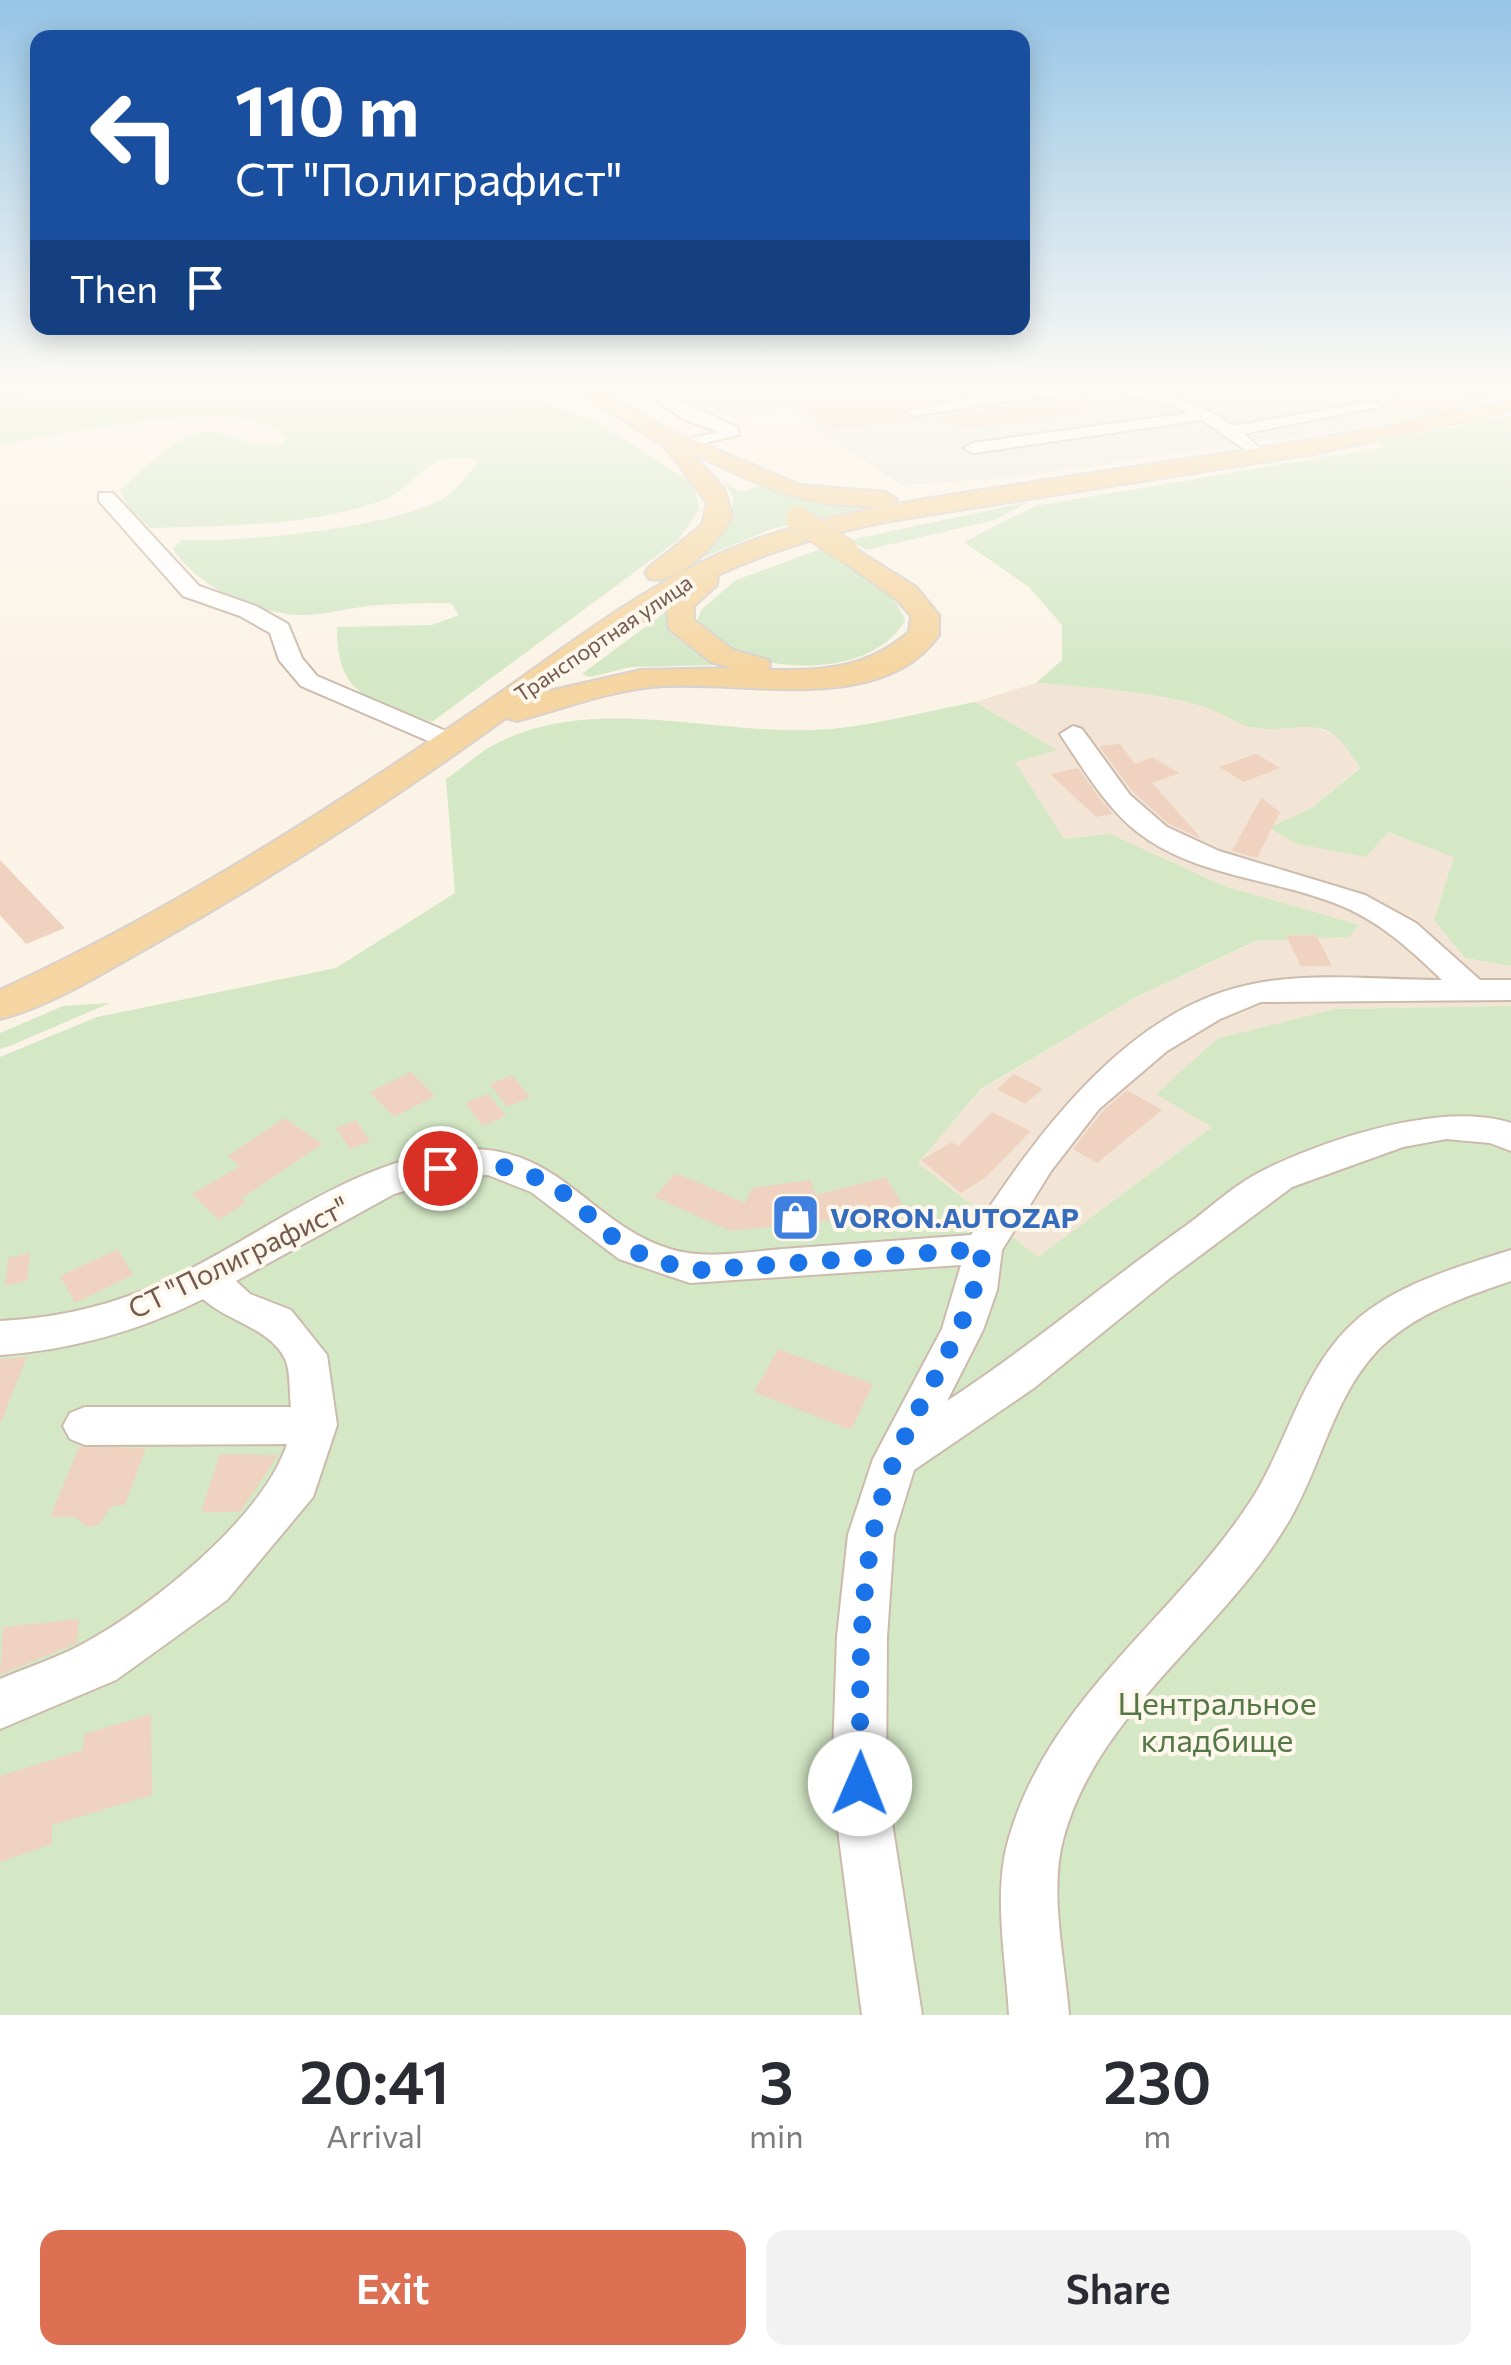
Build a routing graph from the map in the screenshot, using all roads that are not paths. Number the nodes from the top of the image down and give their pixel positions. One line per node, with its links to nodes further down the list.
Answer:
1 (709, 479): 9 (main road)
2 (732, 479): 8 (main road, bridge)
3 (765, 479): 5 (main road)
4 (1095, 479): 5 (main road, Транспортная улица)
5 (1011, 492): 7 (main road, Транспортная улица)
6 (106, 497): 11 (street)
7 (749, 551): 8 (main road); 9 (main road, Транспортная улица)
8 (914, 647): 11 (main road)
9 (566, 661): 11 (main road, Транспортная улица)
10 (1073, 734): 12 (street)
11 (458, 737): 14 (main road, Транспортная улица)
12 (1470, 988): 13 (street); 16 (street)
13 (1511, 990)
14 (0, 1006)
15 (1511, 1138): 22 (street)
16 (983, 1249): 18 (street, СТ "Полиграфист"); 22 (street)
17 (1511, 1266): 25 (street)
18 (207, 1279): 19 (street, СТ "Полиграфист"); 20 (street)
19 (0, 1338)
20 (316, 1425): 21 (street); 23 (street)
21 (85, 1426)
22 (896, 1459): 24 (street)
23 (0, 1704)
24 (892, 2015)
25 (1038, 2015)

